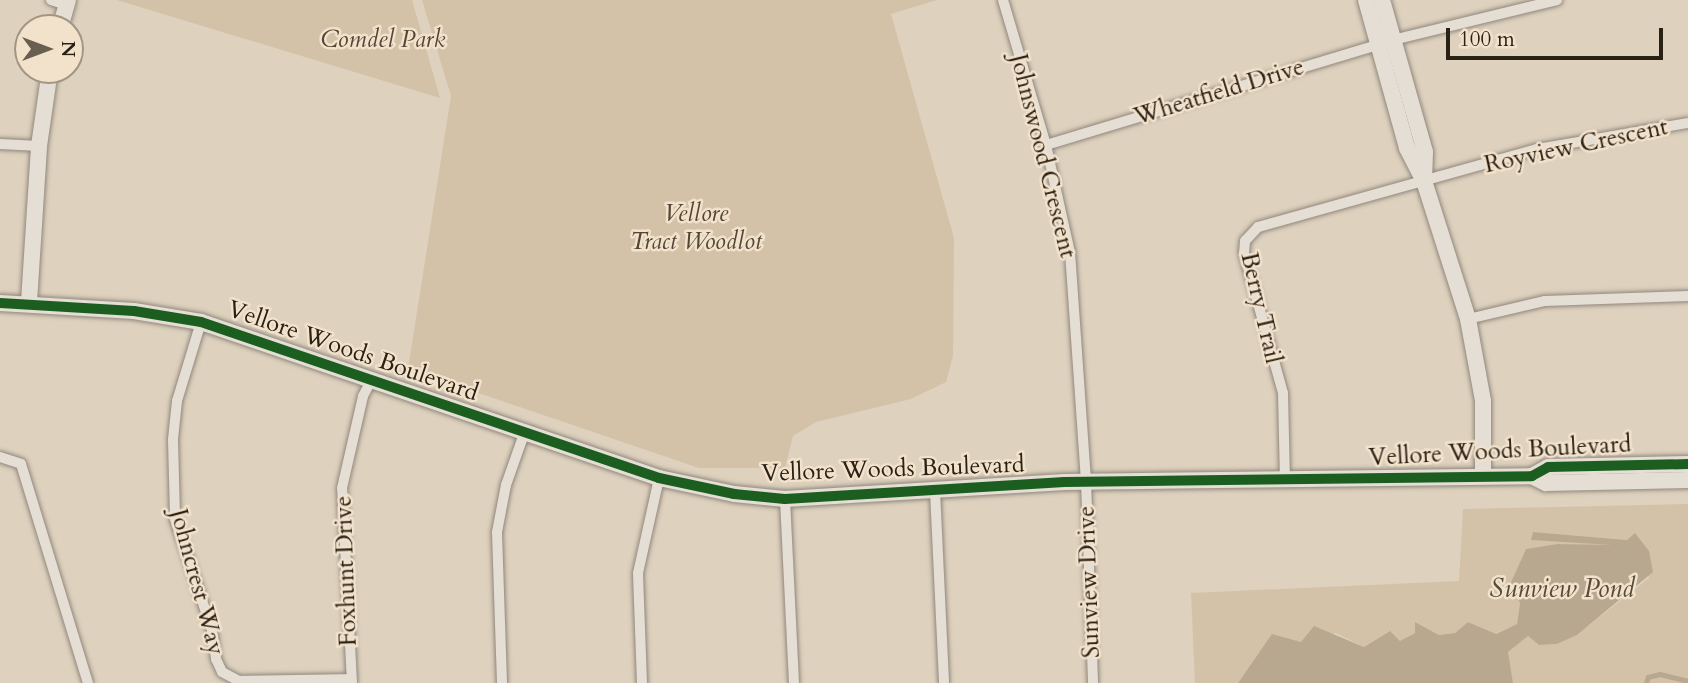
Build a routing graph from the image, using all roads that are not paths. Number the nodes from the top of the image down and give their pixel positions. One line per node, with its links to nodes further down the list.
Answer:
1 (1016, 0): 5 (street)
2 (1366, 0): 6 (street)
3 (1382, 0): 6 (street)
4 (1557, 0): 6 (street, Wheatfield Drive)
5 (1004, 2): 10 (street, Johnswood Crescent)
6 (1386, 42): 10 (street, Wheatfield Drive); 12 (street)
7 (48, 84): 11 (street)
8 (1688, 124): 12 (street, Royview Crescent)
9 (0, 144): 11 (street)
10 (1046, 145): 26 (street, Johnswood Crescent)
11 (39, 146): 14 (street)
12 (1424, 181): 16 (street); 27 (street, Berry Trail)
13 (1688, 296): 16 (street)
14 (29, 302): 15 (street, Vellore Woods Boulevard); 17 (street, Vellore Woods Boulevard)
15 (0, 303)
16 (1468, 319): 22 (street)
17 (201, 322): 18 (street, Vellore Woods Boulevard); 30 (street, Johncrest Way)
18 (372, 379): 19 (street, Vellore Woods Boulevard); 30 (street, Foxhunt Drive)
19 (525, 432): 24 (street, Vellore Woods Boulevard); 32 (street)
20 (0, 457): 31 (street)
21 (1688, 464): 23 (street, Vellore Woods Boulevard)
22 (1483, 476): 23 (street, Vellore Woods Boulevard); 27 (street, Vellore Woods Boulevard)
23 (1532, 476): 25 (street, Vellore Woods Boulevard)
24 (659, 478): 29 (street, Vellore Woods Boulevard); 33 (street)
25 (1688, 480)
26 (1086, 481): 27 (street, Vellore Woods Boulevard); 28 (street, Vellore Woods Boulevard); 36 (street, Sunview Drive)
27 (1285, 481)
28 (935, 491): 29 (street, Vellore Woods Boulevard); 35 (street)
29 (785, 499): 34 (street)
30 (352, 681)
31 (88, 683)
32 (502, 683)
33 (642, 683)
34 (794, 683)
35 (944, 683)
36 (1093, 683)

